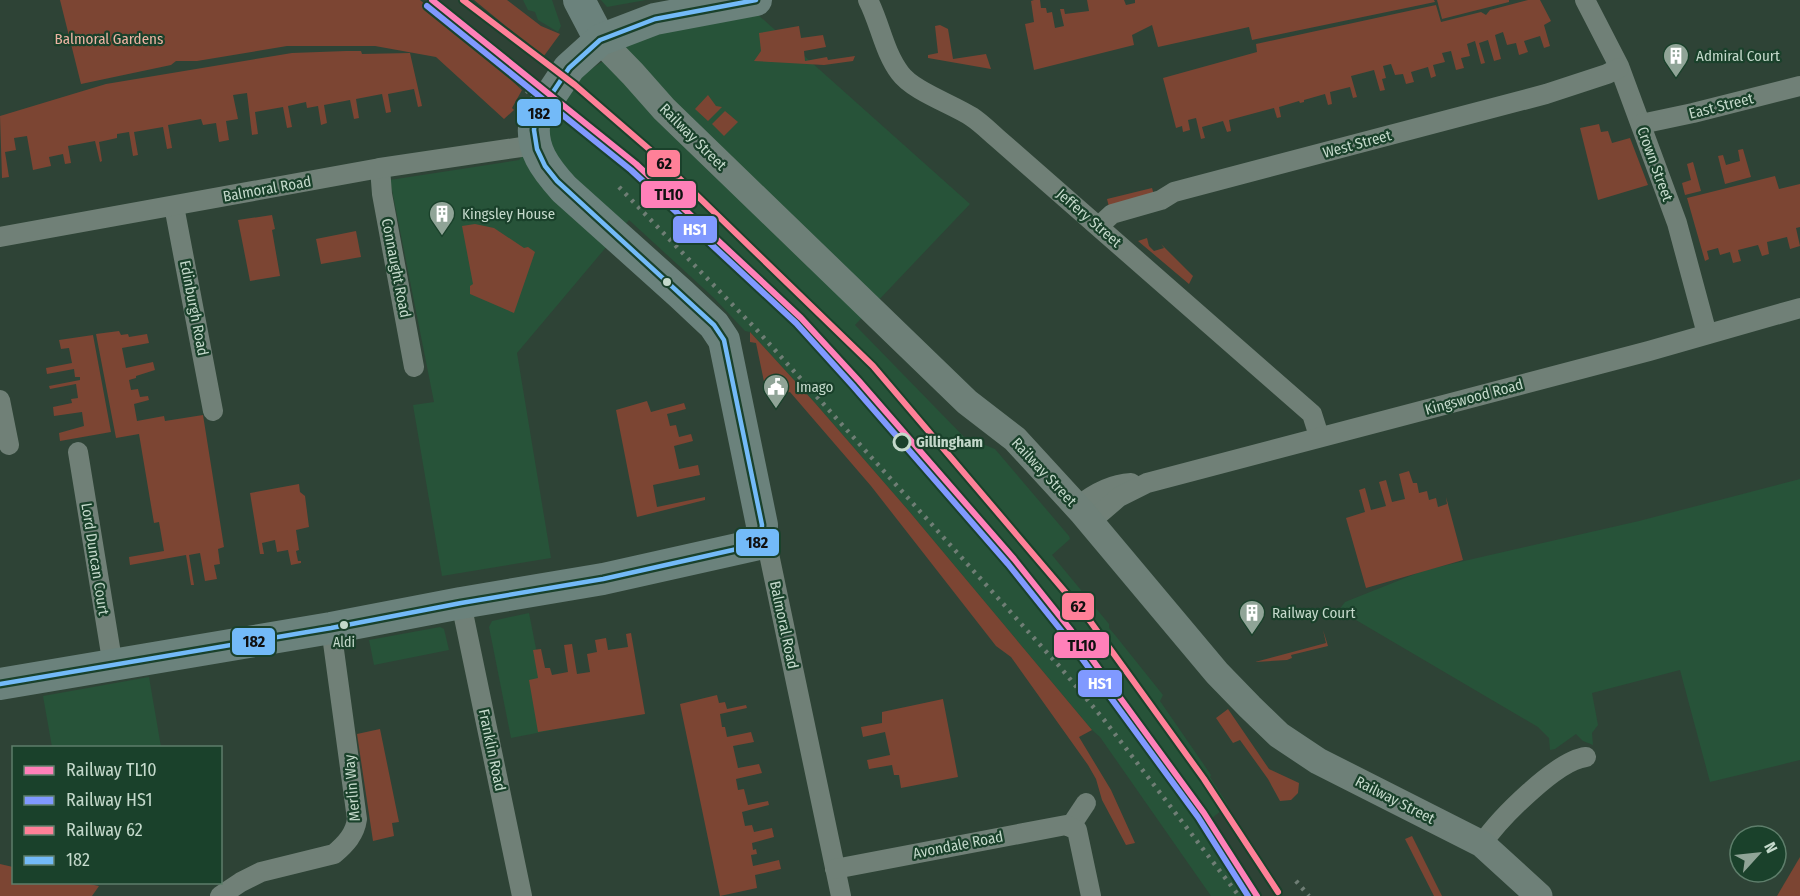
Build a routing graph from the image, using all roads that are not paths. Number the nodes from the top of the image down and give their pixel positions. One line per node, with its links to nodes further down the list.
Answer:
1 (579, 0): 5 (main road)
2 (756, 0): 5 (main road)
3 (868, 0): 12 (street, Jeffery Street)
4 (1585, 0): 6 (street, Crown Street)
5 (591, 48): 9 (main road); 22 (street, Railway Street)
6 (1619, 68): 8 (street, Crown Street); 12 (street, West Street)
7 (1800, 86): 8 (street, East Street)
8 (1641, 124): 15 (street, Crown Street)
9 (535, 132): 10 (street, Balmoral Road); 23 (main road, Balmoral Road)
10 (380, 168): 11 (street, Balmoral Road); 16 (street, Connaught Road)
11 (174, 206): 13 (street, Balmoral Road); 18 (street, Edinburgh Road)
12 (1099, 226): 19 (street, Jeffery Street)
13 (0, 237)
14 (1800, 308): 15 (street, Kingswood Road)
15 (1707, 334): 19 (street, Kingswood Road)
16 (414, 367)
17 (0, 400): 20 (street)
18 (213, 411)
19 (1319, 436): 22 (street, Kingswood Road)
20 (9, 444)
21 (78, 452): 26 (street, Lord Duncan Court)
22 (1084, 515): 31 (street, Railway Street)
23 (761, 538): 24 (main road); 32 (street, Balmoral Road)
24 (461, 603): 25 (main road); 34 (street, Franklin Road)
25 (331, 628): 26 (main road); 33 (street, Merlin Way)
26 (112, 666): 27 (main road)
27 (0, 684)
28 (1586, 757): 31 (street)
29 (1086, 804): 30 (street)
30 (1074, 830): 32 (street, Avondale Road); 36 (street)
31 (1482, 844): 37 (street, Railway Street)
32 (835, 869): 35 (street, Balmoral Road)
33 (220, 896)
34 (522, 896)
35 (841, 896)
36 (1091, 896)
37 (1539, 896)

